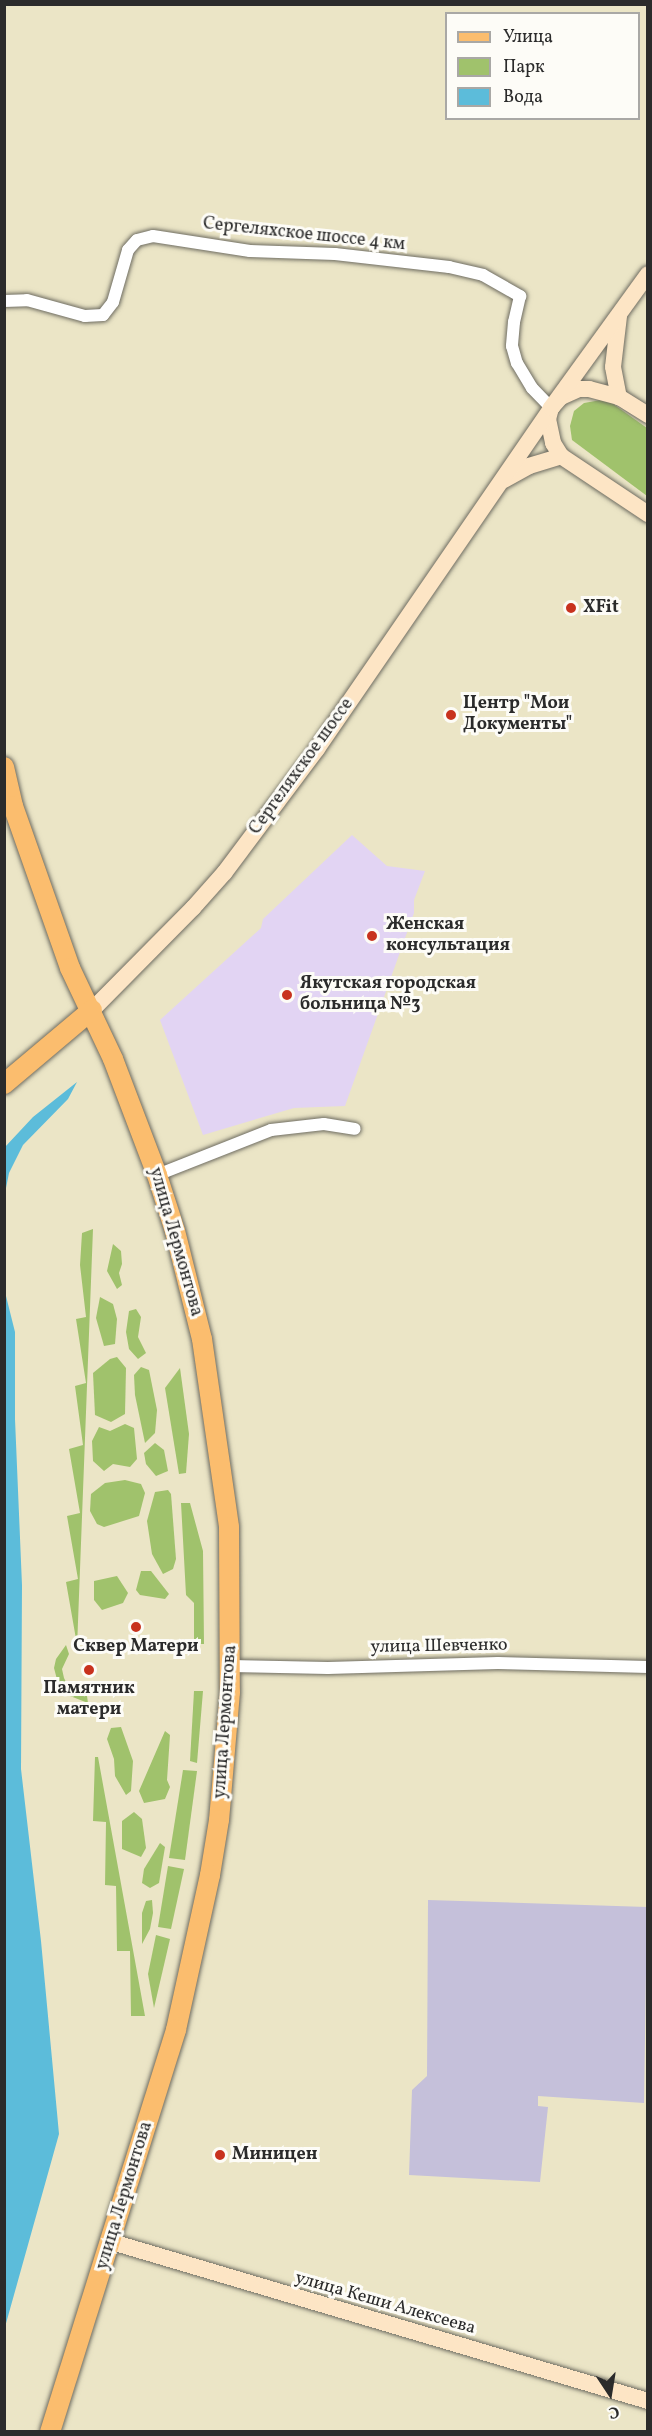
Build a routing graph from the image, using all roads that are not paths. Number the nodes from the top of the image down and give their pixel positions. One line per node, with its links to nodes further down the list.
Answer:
1 (648, 274): 3 (main road, Сергеляхское шоссе)
2 (4, 301): 5 (street, Сергеляхское шоссе 4 км)
3 (619, 313): 4 (main road); 5 (main road, Сергеляхское шоссе)
4 (619, 397): 5 (main road, Сергеляхское шоссе); 6 (main road, Сергеляхское шоссе)
5 (551, 408): 7 (main road); 8 (main road, Сергеляхское шоссе)
6 (648, 415)
7 (561, 456): 8 (main road); 9 (main road)
8 (501, 482): 11 (main road, Сергеляхское шоссе)
9 (648, 514)
10 (4, 766): 11 (main road, улица Лермонтова)
11 (92, 1010): 12 (main road, Сергеляхское шоссе); 14 (main road, улица Лермонтова)
12 (4, 1084)
13 (355, 1129): 14 (street)
14 (157, 1174): 15 (main road, улица Лермонтова)
15 (231, 1666): 16 (street, улица Шевченко); 17 (main road, улица Лермонтова)
16 (648, 1667)
17 (112, 2242): 18 (main road, улица Кеши Алексеева); 19 (main road, улица Лермонтова)
18 (648, 2401)
19 (50, 2432)

